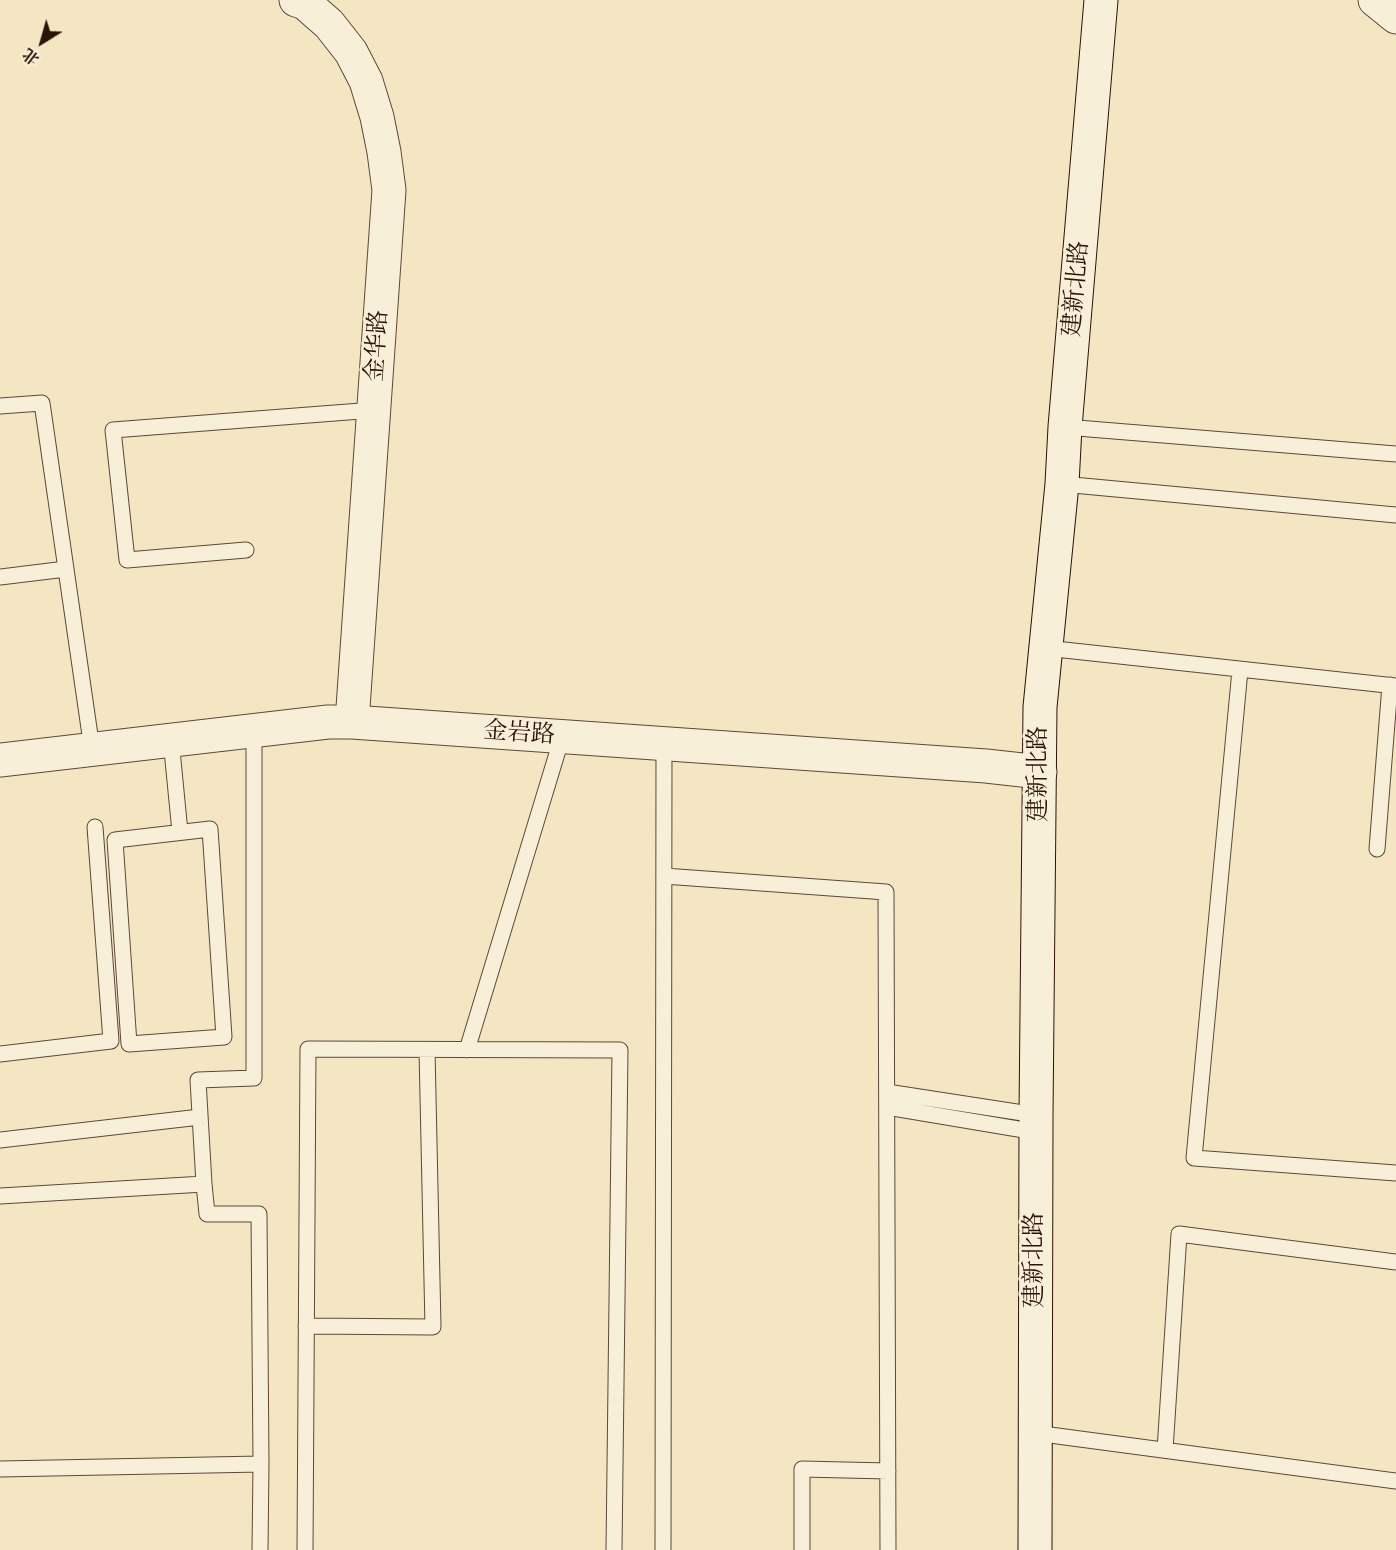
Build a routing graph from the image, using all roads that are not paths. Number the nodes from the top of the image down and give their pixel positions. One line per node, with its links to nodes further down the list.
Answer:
1 (296, 0): 6 (street, 金华路)
2 (1101, 0): 7 (street, 建新北路)
3 (1375, 0): 4 (street)
4 (1396, 16)
5 (0, 406): 12 (lane)
6 (374, 410): 11 (lane); 17 (street, 金华路)
7 (1065, 427): 8 (lane); 9 (street, 建新北路)
8 (1396, 454)
9 (1062, 484): 10 (lane); 14 (street, 建新北路)
10 (1396, 514)
11 (246, 549)
12 (66, 569): 13 (lane); 22 (lane)
13 (0, 577)
14 (1046, 648): 15 (lane); 24 (street, 建新北路)
15 (1240, 670): 16 (lane); 36 (lane)
16 (1393, 686): 27 (lane)
17 (352, 722): 18 (street, 金岩路); 19 (street, 金岩路)
18 (254, 730): 20 (street, 金岩路); 33 (lane)
19 (562, 737): 21 (street, 金岩路); 30 (lane)
20 (171, 740): 22 (street, 金岩路); 26 (lane)
21 (664, 744): 24 (street, 金岩路); 28 (lane)
22 (92, 749): 23 (street, 金岩路)
23 (0, 760)
24 (1040, 772): 34 (street, 建新北路)
25 (95, 827): 31 (lane)
26 (180, 832): 26 (lane)
27 (1377, 849)
28 (664, 876): 32 (lane); 50 (lane)
29 (427, 1050): 30 (lane); 40 (lane); 40 (lane)
30 (467, 1050): 49 (lane)
31 (0, 1054)
32 (887, 1100): 34 (lane); 45 (lane)
33 (200, 1118): 35 (lane); 37 (lane)
34 (1036, 1124): 41 (street, 建新北路)
35 (0, 1140)
36 (1396, 1173)
37 (204, 1184): 38 (lane); 43 (lane)
38 (0, 1196)
39 (1396, 1262): 42 (lane)
40 (306, 1326): 48 (lane)
41 (1035, 1433): 42 (lane); 53 (street, 建新北路)
42 (1165, 1450): 46 (lane)
43 (261, 1464): 44 (lane); 47 (lane)
44 (0, 1469)
45 (888, 1471): 51 (lane); 52 (lane)
46 (1396, 1481)
47 (260, 1550)
48 (304, 1550)
49 (614, 1550)
50 (663, 1550)
51 (802, 1550)
52 (888, 1550)
53 (1035, 1550)

